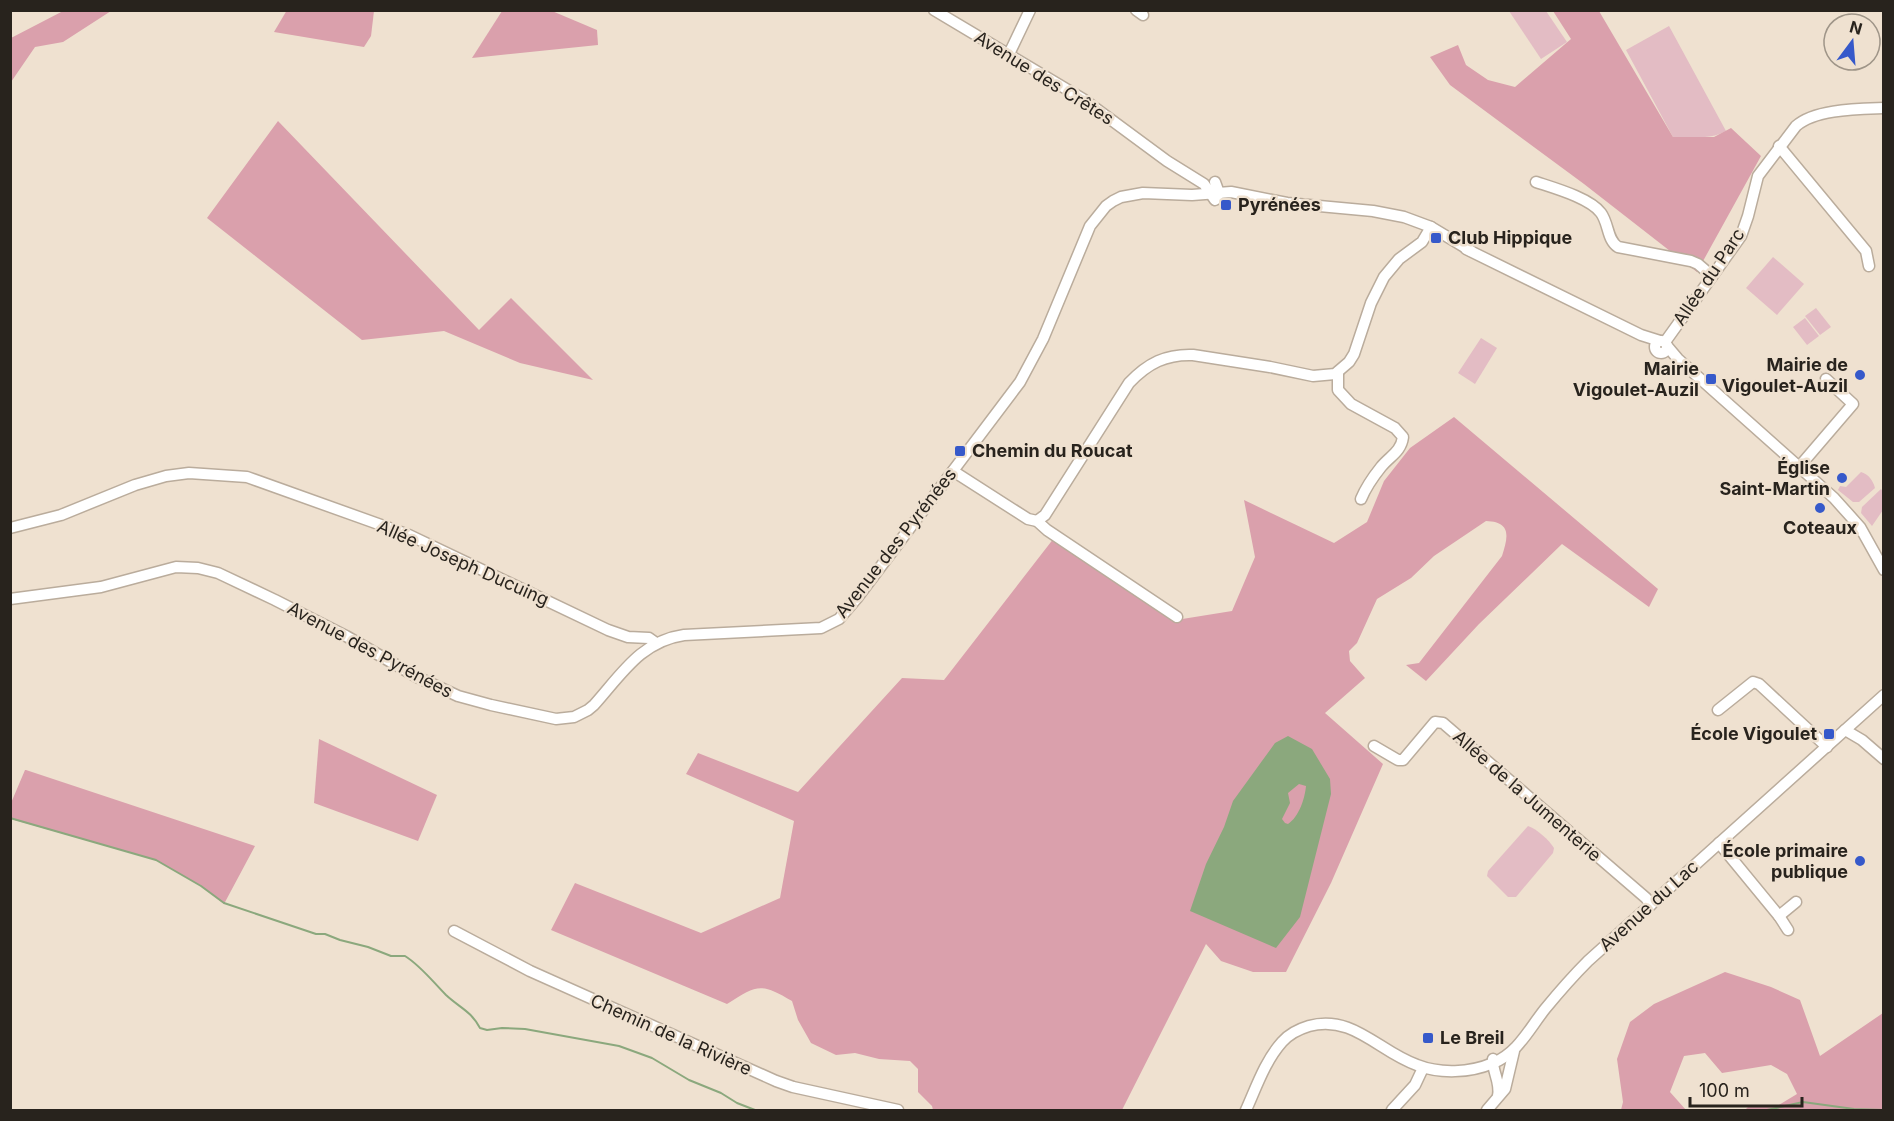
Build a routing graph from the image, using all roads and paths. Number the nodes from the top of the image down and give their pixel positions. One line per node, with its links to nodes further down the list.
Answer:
1 (934, 10): 3 (street, Avenue des Crêtes)
2 (1030, 10): 3 (street)
3 (1009, 54): 6 (street, Avenue des Crêtes)
4 (1884, 108): 5 (street, Allée du Parc)
5 (1779, 146): 15 (street); 16 (street, Allée du Parc)
6 (1151, 149): 7 (street, Avenue des Crêtes); 9 (street, Avenue des Crêtes)
7 (1195, 178): 9 (street, Avenue des Crêtes); 12 (street)
8 (1536, 182): 16 (street)
9 (1215, 192): 10 (street, Avenue des Crêtes); 11 (street, Avenue des Pyrénées); 12 (street, Avenue des Pyrénées); 13 (street, Avenue des Pyrénées)
10 (1231, 192): 13 (street, Avenue des Pyrénées)
11 (1156, 193): 12 (street, Avenue des Pyrénées); 21 (street, Avenue des Pyrénées)
12 (1192, 195)
13 (1331, 208): 14 (street, Avenue des Pyrénées)
14 (1430, 230): 17 (street, Avenue des Pyrénées); 18 (street)
15 (1869, 266)
16 (1712, 276): 17 (street, Allée du Parc)
17 (1662, 346): 20 (street)
18 (1338, 372): 22 (street); 23 (street)
19 (1826, 379): 20 (street)
20 (1799, 467): 25 (street)
21 (952, 471): 23 (street); 28 (street, Avenue des Pyrénées)
22 (1361, 499)
23 (1037, 521): 27 (street)
24 (10, 528): 28 (street, Allée Joseph Ducuing)
25 (1884, 570)
26 (10, 599): 28 (street, Avenue des Pyrénées)
27 (1177, 617)
28 (656, 643)
29 (1884, 695): 31 (street, Avenue du Lac)
30 (1718, 710): 35 (street)
31 (1855, 721): 32 (street, Avenue du Lac); 33 (street)
32 (1845, 730): 33 (street); 35 (street, Avenue du Lac)
33 (1862, 740): 36 (street)
34 (1374, 746): 39 (street, Allée de la Jumenterie)
35 (1827, 747): 37 (street, Avenue du Lac)
36 (1884, 759)
37 (1719, 843): 39 (street, Avenue du Lac); 40 (street)
38 (1796, 902): 40 (street)
39 (1652, 905): 43 (street, Avenue du Lac)
40 (1779, 916): 41 (street)
41 (1788, 930)
42 (454, 931): 49 (street, Chemin de la Rivière)
43 (1530, 1028): 44 (street, Avenue du Lac); 45 (street, Avenue du Lac)
44 (1514, 1051): 45 (street, Avenue du Lac); 47 (street)
45 (1495, 1060): 46 (street, Avenue du Lac); 47 (street); 48 (street)
46 (1423, 1068): 50 (street, Avenue du Lac); 51 (street)
47 (1506, 1083): 48 (street)
48 (1497, 1099): 52 (street)
49 (898, 1110)
50 (1246, 1110)
51 (1392, 1110)
52 (1487, 1110)

